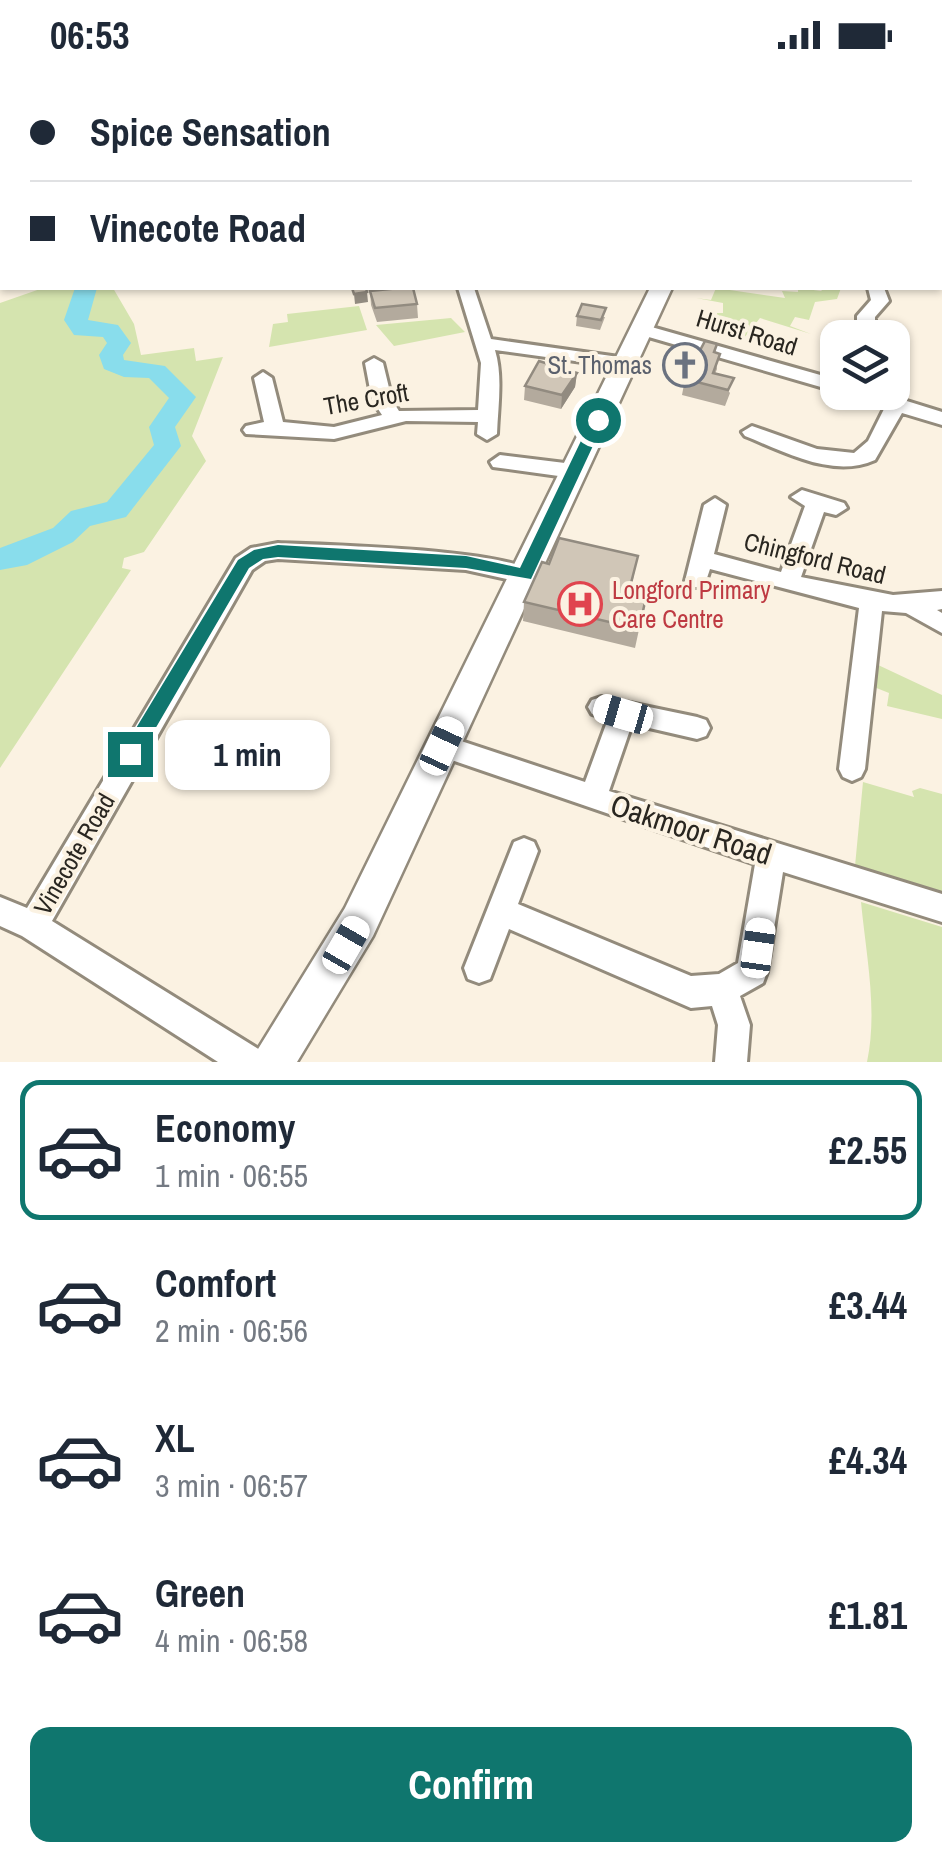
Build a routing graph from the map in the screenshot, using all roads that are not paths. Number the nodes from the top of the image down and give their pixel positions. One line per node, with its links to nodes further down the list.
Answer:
1 (467, 290): 6 (street)
2 (660, 290): 5 (main road)
3 (877, 290): 4 (street)
4 (866, 320)
5 (641, 329): 7 (main road); 9 (street, Hurst Road)
6 (486, 345): 7 (street); 13 (street, The Croft)
7 (626, 362): 19 (main road)
8 (356, 376): 13 (street)
9 (820, 381)
10 (272, 384): 15 (street)
11 (910, 409): 14 (street)
12 (893, 410): 17 (street)
13 (394, 418): 15 (street, The Croft)
14 (942, 418)
15 (275, 427): 16 (street, The Croft)
16 (253, 430)
17 (752, 432)
18 (500, 462): 19 (street)
19 (573, 471): 22 (main road)
20 (818, 502): 23 (street)
21 (715, 505): 23 (street, Chingford Road)
22 (525, 575): 29 (main road); 37 (street, Vinecote Road)
23 (789, 580): 25 (street, Chingford Road)
24 (942, 600): 26 (street, Chingford Road)
25 (870, 601): 26 (street, Chingford Road); 30 (street)
26 (914, 608): 27 (street, Chingford Road)
27 (942, 624)
28 (703, 731): 31 (street)
29 (442, 746): 31 (street, Oakmoor Road); 41 (main road)
30 (852, 768)
31 (593, 798): 33 (street, Oakmoor Road)
32 (524, 851): 35 (street)
33 (771, 856): 34 (street, Oakmoor Road); 39 (street)
34 (942, 908)
35 (499, 910): 38 (street); 39 (street)
36 (0, 911): 37 (street, Vinecote Road)
37 (33, 926): 40 (street, Vinecote Road)
38 (479, 968)
39 (722, 990): 42 (street)
40 (248, 1062)
41 (272, 1062)
42 (731, 1062)

